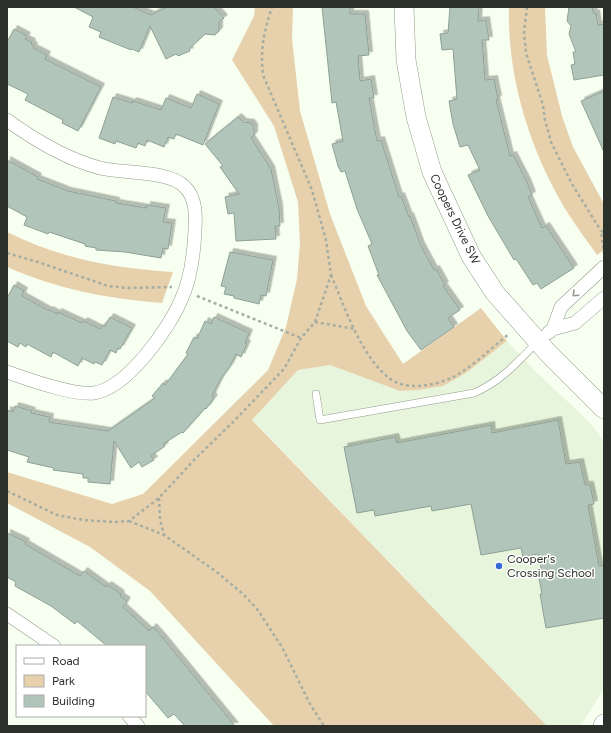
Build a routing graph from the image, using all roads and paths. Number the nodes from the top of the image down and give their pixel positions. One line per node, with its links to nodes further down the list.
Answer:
1 (272, 7): 10 (path)
2 (404, 7): 14 (street, Coopers Drive SW)
3 (527, 7): 5 (path)
4 (7, 120): 11 (street)
5 (601, 231): 6 (path); 8 (path)
6 (604, 232)
7 (7, 253): 11 (path)
8 (604, 253)
9 (604, 268): 16 (street, one-way to 16)
10 (331, 275): 13 (path); 15 (path)
11 (184, 291): 17 (path); 19 (street)
12 (604, 298): 16 (street)
13 (315, 322): 15 (path); 17 (path)
14 (522, 324): 15 (path); 18 (street, Coopers Drive SW)
15 (355, 329)
16 (553, 329): 18 (street)
17 (301, 338): 23 (path)
18 (538, 341): 20 (lane); 21 (street, Coopers Drive SW)
19 (7, 372)
20 (316, 394)
21 (604, 410)
22 (7, 491): 24 (path)
23 (160, 498): 24 (path); 25 (path)
24 (129, 521): 25 (path)
25 (164, 535): 30 (path)
26 (7, 614): 27 (street)
27 (53, 645)
28 (130, 717): 29 (street)
29 (138, 726)
30 (324, 726)

